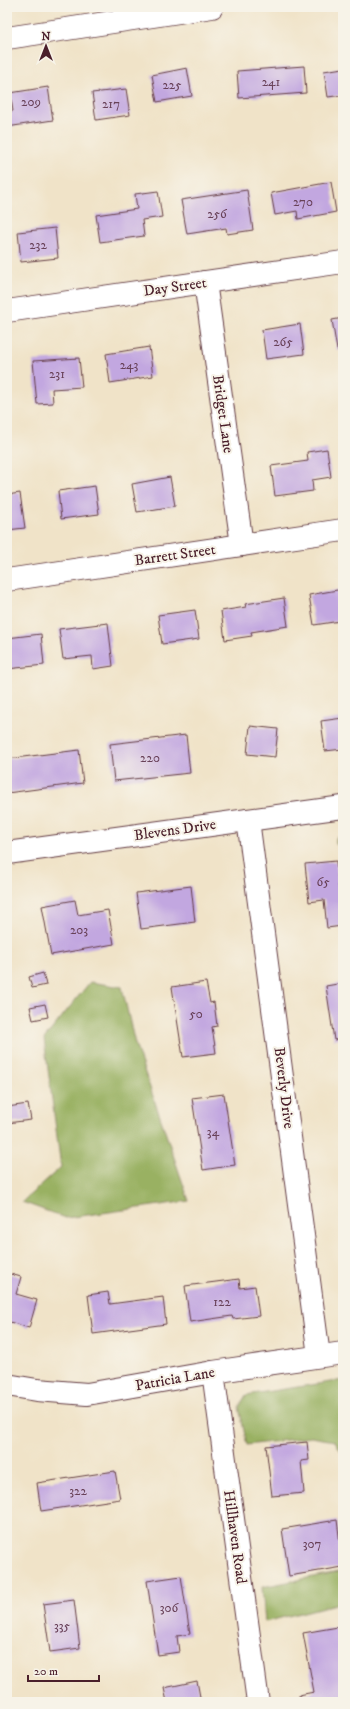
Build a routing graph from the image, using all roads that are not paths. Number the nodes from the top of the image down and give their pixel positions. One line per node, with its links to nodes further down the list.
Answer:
1 (212, 7): 2 (street)
2 (7, 38)
3 (343, 262): 4 (street, Day Street)
4 (205, 282): 5 (street, Day Street); 7 (street, Bridget Lane)
5 (7, 311)
6 (343, 530): 7 (street, Barrett Street)
7 (242, 545): 8 (street, Barrett Street)
8 (7, 580)
9 (343, 807): 10 (street, Blevens Drive)
10 (248, 820): 11 (street, Blevens Drive); 13 (street, Beverly Drive)
11 (7, 853)
12 (343, 1353): 13 (street, Patricia Lane)
13 (319, 1356): 14 (street, Patricia Lane)
14 (213, 1372): 15 (street, Patricia Lane); 16 (street, Hillhaven Road)
15 (7, 1384)
16 (258, 1702)

